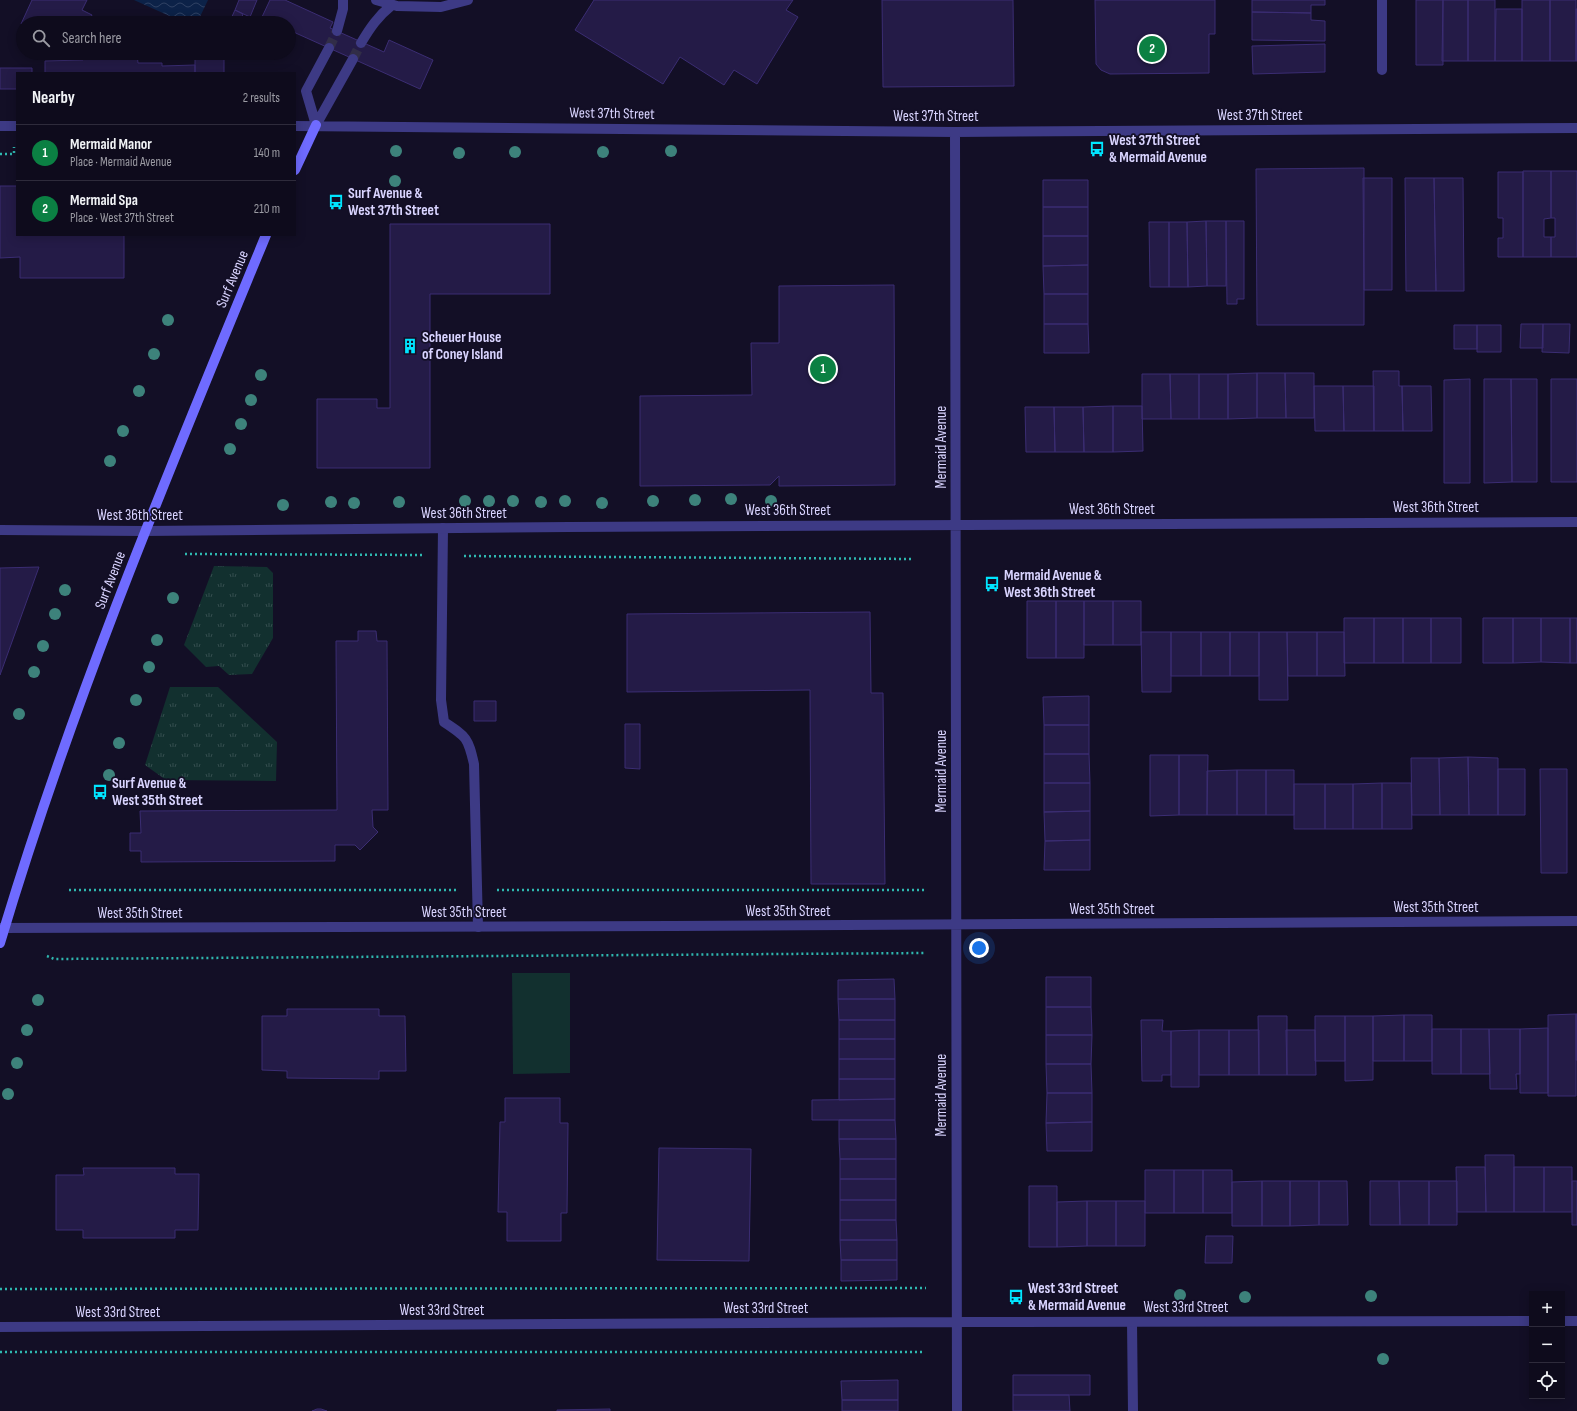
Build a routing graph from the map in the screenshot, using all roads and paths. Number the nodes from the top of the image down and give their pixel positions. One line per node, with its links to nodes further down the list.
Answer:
1 (343, 0): 6 (street)
2 (376, 0): 5 (street)
3 (468, 0): 5 (street)
4 (1382, 0): 10 (street)
5 (392, 5): 7 (street)
6 (337, 31)
7 (361, 43)
8 (329, 48): 11 (street)
9 (353, 59): 11 (street)
10 (1382, 70)
11 (316, 125): 14 (street, West 37th Street); 16 (street, West 37th Street); 17 (main road)
12 (0, 126): 13 (street)
13 (16, 126)
14 (296, 126)
15 (1577, 128): 16 (street, West 37th Street)
16 (956, 132): 20 (street, Mermaid Avenue)
17 (296, 168)
18 (266, 236): 23 (main road, Surf Avenue)
19 (1577, 522): 20 (street, West 36th Street)
20 (956, 525): 21 (street, West 36th Street); 28 (street, Mermaid Avenue)
21 (443, 528): 23 (street, West 36th Street); 25 (street)
22 (0, 530): 23 (street, West 36th Street)
23 (144, 531): 30 (main road, Surf Avenue)
24 (185, 554): 25 (path)
25 (442, 556): 26 (path); 29 (street)
26 (913, 559)
27 (1577, 922): 28 (street, West 35th Street)
28 (956, 925): 29 (street, West 35th Street); 38 (street, Mermaid Avenue)
29 (478, 927): 30 (street, West 35th Street)
30 (2, 928): 31 (main road, Surf Avenue)
31 (0, 942)
32 (925, 953): 33 (path)
33 (47, 956)
34 (926, 1288): 35 (path)
35 (0, 1289)
36 (1565, 1321): 37 (street)
37 (1577, 1321)
38 (956, 1322): 39 (street, West 33rd Street); 41 (street, West 33rd Street); 44 (street, Mermaid Avenue)
39 (1132, 1322): 40 (street, West 33rd Street); 45 (street)
40 (1529, 1322)
41 (0, 1327)
42 (0, 1352): 43 (path)
43 (925, 1352)
44 (957, 1411)
45 (1133, 1411)

